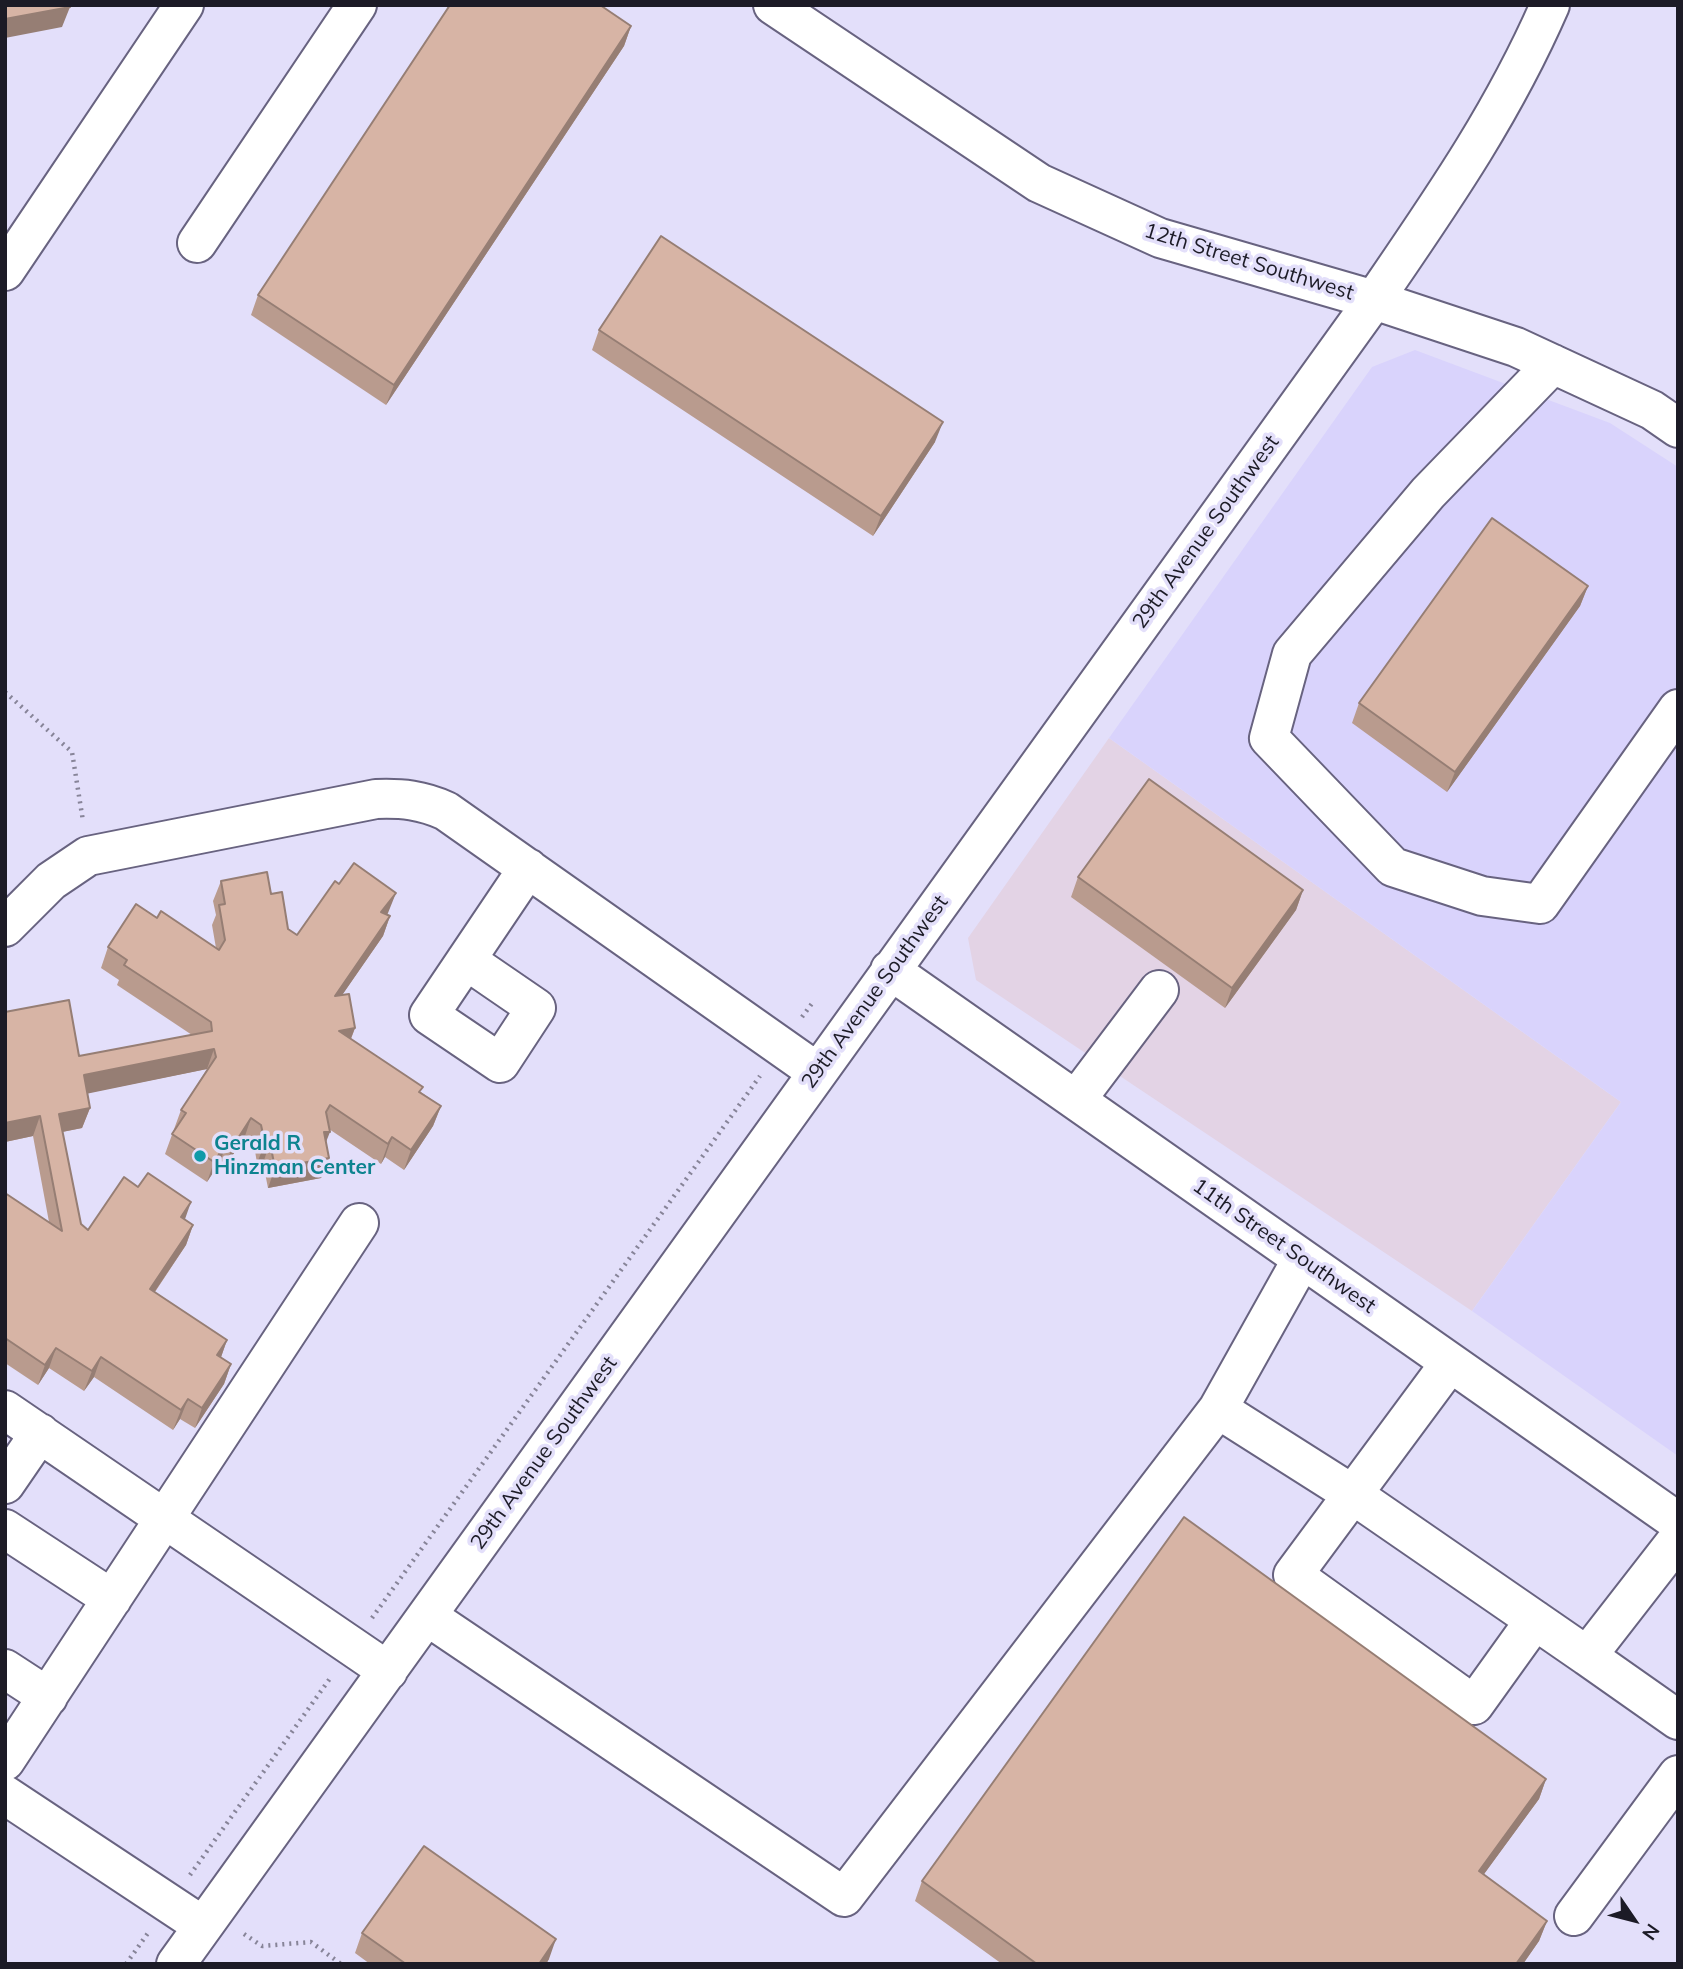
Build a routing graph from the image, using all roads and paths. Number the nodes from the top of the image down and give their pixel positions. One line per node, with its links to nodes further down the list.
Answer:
1 (184, 5): 6 (street)
2 (358, 5): 5 (street)
3 (773, 5): 7 (street, 12th Street Southwest)
4 (1550, 5): 7 (street, 29th Avenue Southwest)
5 (197, 243)
6 (5, 271)
7 (1374, 300): 8 (street, 12th Street Southwest); 16 (street, 29th Avenue Southwest)
8 (1553, 364): 9 (street, 12th Street Southwest); 11 (street)
9 (1678, 428)
10 (5, 692): 12 (path)
11 (1678, 709)
12 (88, 856): 13 (street); 14 (street)
13 (528, 869): 15 (street); 19 (street)
14 (5, 927)
15 (466, 960)
16 (890, 970): 20 (street, 29th Avenue Southwest); 21 (street, 11th Street Southwest)
17 (1158, 990): 21 (street)
18 (813, 1002): 19 (path)
19 (781, 1047): 20 (street); 36 (path)
20 (817, 1072): 34 (street, 29th Avenue Southwest)
21 (1076, 1100): 23 (street, 11th Street Southwest)
22 (359, 1223): 30 (street)
23 (1302, 1259): 24 (street, 11th Street Southwest); 25 (street)
24 (1450, 1363): 29 (street); 31 (street, 11th Street Southwest)
25 (1218, 1409): 29 (street); 34 (street)
26 (5, 1410): 27 (street)
27 (40, 1433): 28 (street); 30 (street)
28 (5, 1484)
29 (1352, 1493): 35 (street); 35 (street)
30 (165, 1519): 33 (street); 36 (street)
31 (1676, 1523): 37 (street)
32 (5, 1529): 33 (street)
33 (113, 1599): 40 (street)
34 (427, 1616): 39 (street, 29th Avenue Southwest)
35 (1535, 1620): 37 (street)
36 (352, 1646): 39 (street); 45 (path)
37 (1587, 1656): 41 (street)
38 (5, 1669): 40 (street)
39 (388, 1671): 47 (street, 29th Avenue Southwest)
40 (48, 1697): 42 (street)
41 (1678, 1720)
42 (5, 1761)
43 (1678, 1775): 46 (street)
44 (5, 1795): 45 (street)
45 (169, 1903): 47 (street); 49 (path)
46 (1574, 1916)
47 (203, 1926): 50 (street, 29th Avenue Southwest)
48 (243, 1933): 51 (path)
49 (126, 1964)
50 (176, 1964)
51 (341, 1964)

